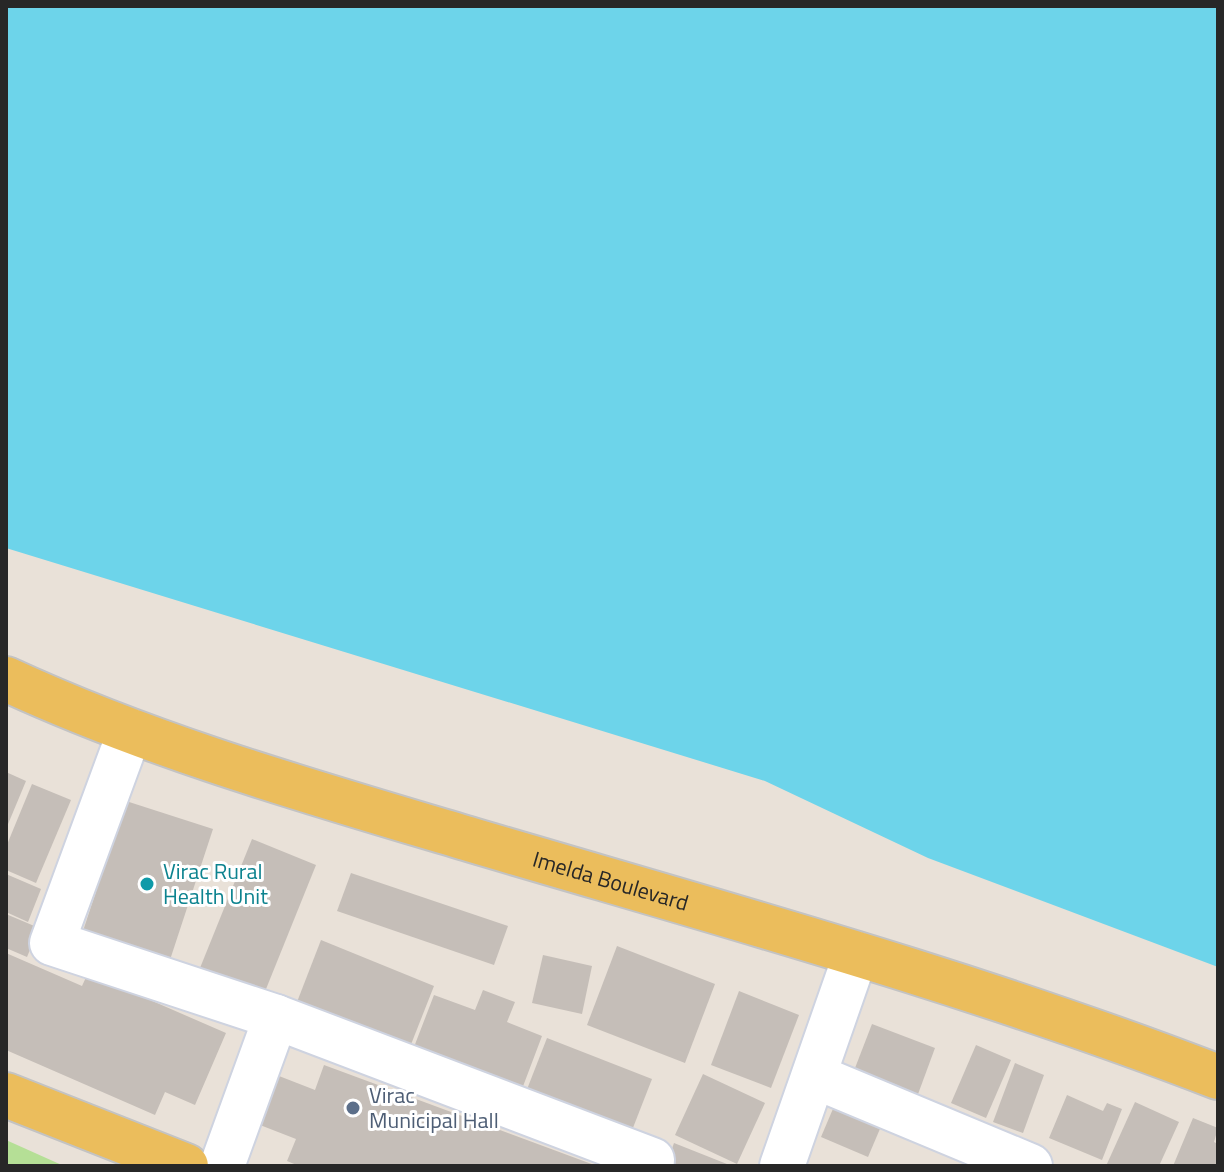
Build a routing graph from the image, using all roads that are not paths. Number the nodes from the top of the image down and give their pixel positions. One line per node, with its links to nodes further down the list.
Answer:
1 (6, 679): 2 (main road, Imelda Boulevard)
2 (130, 731): 3 (main road, Imelda Boulevard); 4 (street)
3 (856, 954): 5 (street); 6 (main road, Imelda Boulevard)
4 (276, 1017): 9 (street); 10 (street)
5 (814, 1076): 11 (street); 12 (street)
6 (1218, 1077)
7 (6, 1095): 8 (main road)
8 (186, 1166)
9 (222, 1166)
10 (650, 1166)
11 (782, 1166)
12 (1030, 1166)

